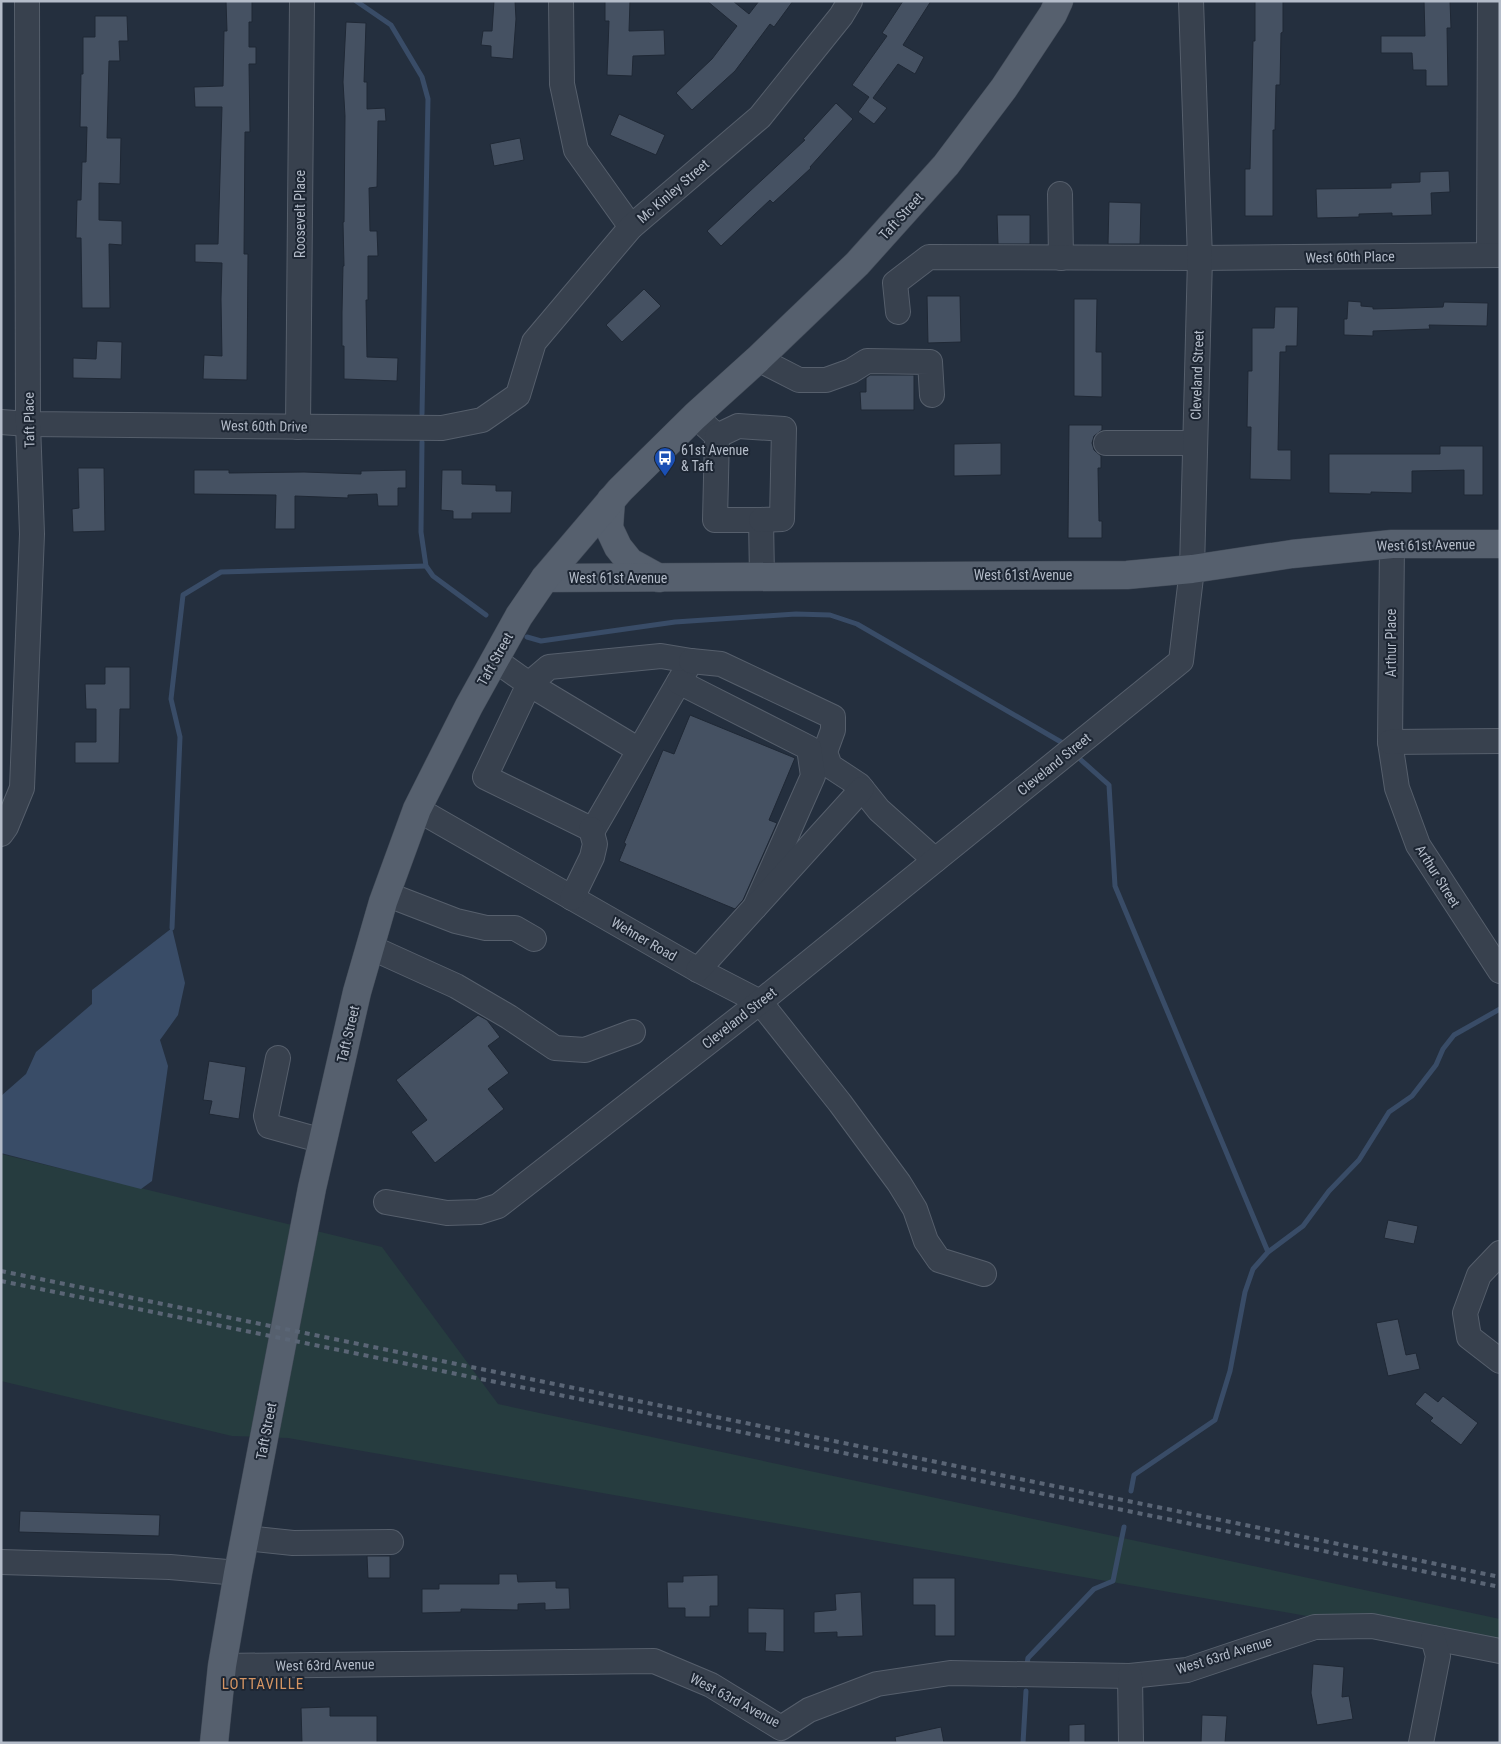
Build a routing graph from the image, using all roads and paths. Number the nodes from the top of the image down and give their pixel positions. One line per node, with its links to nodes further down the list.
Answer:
1 (27, 1): 19 (street, Taft Place)
2 (302, 1): 20 (street, Roosevelt Place)
3 (562, 1): 9 (street)
4 (850, 1): 9 (street, Mc Kinley Street)
5 (1059, 1): 14 (main road, Taft Street)
6 (1191, 1): 12 (street, Cleveland Street)
7 (1490, 1): 10 (street)
8 (1060, 194): 11 (street)
9 (631, 227): 15 (street, Mc Kinley Street)
10 (1494, 255): 12 (street, West 60th Place)
11 (1061, 258): 12 (street, West 60th Place); 13 (street, West 60th Place)
12 (1200, 258): 23 (street, Cleveland Street)
13 (898, 312)
14 (758, 359): 16 (street); 17 (main road, Taft Street)
15 (518, 395): 20 (street, West 60th Drive)
16 (932, 395)
17 (702, 410): 21 (street); 24 (main road, Taft Street)
18 (1, 422): 19 (street, West 60th Drive)
19 (28, 424): 20 (street, West 60th Drive); 42 (street, Taft Place)
20 (298, 426)
21 (717, 436): 25 (street); 25 (street)
22 (1106, 443): 23 (street)
23 (1195, 443): 28 (street, Cleveland Street)
24 (611, 500): 30 (main road, Taft Street); 31 (main road)
25 (761, 520): 29 (street)
26 (1392, 544): 27 (main road, West 61st Avenue); 28 (main road, West 61st Avenue); 37 (street, Arthur Place)
27 (1500, 544)
28 (1192, 569): 29 (main road, West 61st Avenue); 43 (street, Cleveland Street)
29 (762, 577): 31 (main road, West 61st Avenue)
30 (545, 578): 31 (main road, West 61st Avenue); 32 (main road, Taft Street)
31 (659, 578)
32 (495, 660): 35 (street); 40 (main road, Taft Street)
33 (691, 661): 34 (street); 35 (street); 39 (street)
34 (679, 682): 38 (street); 46 (street)
35 (529, 684): 38 (street); 41 (street)
36 (1500, 741): 37 (street)
37 (1390, 742): 50 (street, Arthur Street)
38 (639, 750): 41 (street)
39 (862, 789): 43 (street); 46 (street)
40 (417, 809): 44 (main road, Taft Street); 45 (street, Wehner Road)
41 (591, 829): 45 (street)
42 (1, 834)
43 (935, 860): 51 (street, Cleveland Street)
44 (386, 894): 47 (street); 48 (main road, Taft Street)
45 (572, 898): 49 (street, Wehner Road)
46 (755, 907): 49 (street)
47 (534, 939)
48 (370, 947): 52 (street); 54 (main road, Taft Street)
49 (698, 970): 51 (street, Wehner Road)
50 (1500, 971)
51 (760, 1002): 55 (street, Cleveland Street); 57 (street, Wehner Road)
52 (633, 1032)
53 (278, 1058): 54 (street)
54 (323, 1141): 59 (main road, Taft Street)
55 (386, 1202)
56 (1500, 1253): 58 (street)
57 (984, 1274)
58 (1500, 1361)
59 (245, 1538): 60 (street); 62 (main road, Taft Street)
60 (391, 1542)
61 (1, 1562): 62 (street)
62 (238, 1573): 65 (main road, Taft Street)
63 (1433, 1638): 64 (street, West 63rd Avenue); 66 (street, West 63rd Avenue); 70 (street)
64 (1500, 1651)
65 (222, 1666): 67 (street, West 63rd Avenue); 68 (main road, Taft Street)
66 (1130, 1676): 67 (street, West 63rd Avenue); 69 (street)
67 (775, 1735)
68 (214, 1743)
69 (1131, 1743)
70 (1421, 1743)

